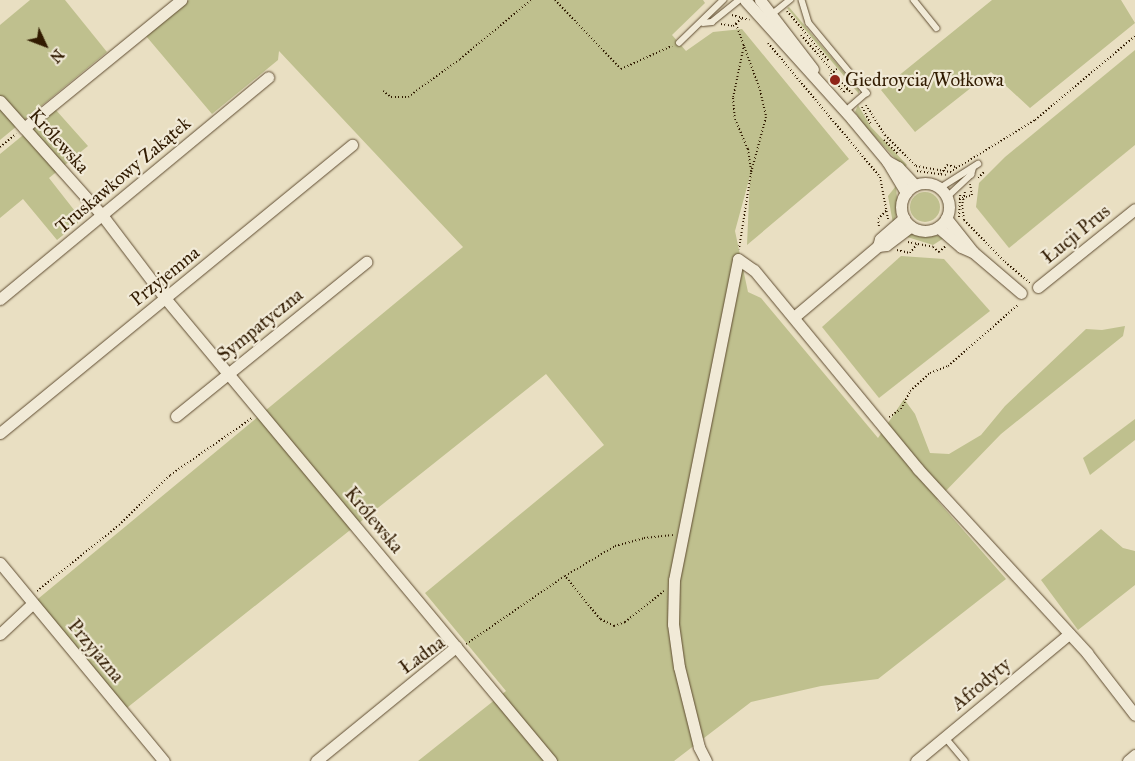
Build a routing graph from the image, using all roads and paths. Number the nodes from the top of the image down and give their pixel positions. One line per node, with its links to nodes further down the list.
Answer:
1 (181, 0): 28 (street)
2 (531, 0): 25 (path)
3 (554, 0): 20 (path)
4 (723, 0): 15 (lane)
5 (740, 0): 14 (lane)
6 (746, 0): 13 (street)
7 (760, 0): 13 (street)
8 (790, 0): 13 (lane)
9 (802, 0): 27 (lane)
10 (914, 0): 17 (lane)
11 (729, 12): 12 (path)
12 (742, 19): 13 (path); 16 (path)
13 (763, 20): 27 (street)
14 (712, 22): 15 (lane); 16 (path)
15 (702, 23): 20 (lane)
16 (736, 24): 21 (path)
17 (937, 28)
18 (1135, 36): 32 (path)
19 (765, 38): 42 (path)
20 (679, 43)
21 (744, 46): 35 (path); 35 (path)
22 (837, 69): 24 (path)
23 (268, 77): 49 (street, Truskawkowy Zakątek)
24 (851, 86)
25 (383, 91)
26 (0, 101): 28 (street, Królewska)
27 (846, 111): 31 (street)
28 (24, 128): 30 (path); 49 (street, Królewska)
29 (352, 145): 62 (street, Przyjemna)
30 (0, 147)
31 (887, 161): 38 (street); 43 (street)
32 (957, 167): 33 (path); 34 (path); 36 (path)
33 (972, 167): 37 (lane); 44 (lane)
34 (950, 172)
35 (751, 173): 59 (path)
36 (941, 174)
37 (968, 178): 44 (lane); 45 (path)
38 (915, 185): 43 (street); 44 (street)
39 (963, 187): 45 (path)
40 (890, 190): 42 (path)
41 (959, 190): 46 (path)
42 (884, 191): 48 (path)
43 (906, 192): 51 (street)
44 (943, 193): 50 (street)
45 (964, 198): 46 (path); 61 (path)
46 (959, 199): 53 (path)
47 (1135, 209): 61 (street, Łucji Prus)
48 (887, 210): 54 (path); 54 (path)
49 (102, 215): 62 (street, Królewska); 64 (street, Truskawkowy Zakątek)
50 (946, 218): 52 (street); 58 (street)
51 (907, 222): 52 (street); 54 (street)
52 (938, 227): 58 (street)
53 (964, 227)
54 (884, 238): 56 (path); 65 (street)
55 (904, 241): 56 (path)
56 (917, 244): 57 (path)
57 (939, 252)
58 (973, 252): 63 (street)
59 (738, 259): 65 (street); 71 (street)
60 (366, 262): 66 (street, Sympatyczna)
61 (1035, 285)
62 (165, 298): 66 (street, Królewska); 70 (street, Przyjemna)
63 (1020, 298): 69 (path)
64 (0, 299)
65 (794, 317): 69 (street)
66 (228, 372): 67 (street, Królewska); 68 (street, Sympatyczna)
67 (261, 412): 75 (path); 78 (street, Królewska)
68 (176, 416)
69 (880, 422): 77 (street)
70 (0, 433)
71 (680, 536): 73 (path); 74 (street)
72 (0, 563): 75 (street, Przyjazna)
73 (566, 576): 74 (path); 78 (path)
74 (674, 588): 85 (street)
75 (31, 600): 76 (street); 82 (street, Przyjazna)
76 (0, 634)
77 (1069, 634): 79 (street); 80 (street, Afrodyty)
78 (456, 648): 83 (street, Ładna); 84 (street, Ładna)
79 (1135, 715)
80 (945, 737): 86 (street, Afrodyty); 87 (lane)
81 (1135, 755): 88 (street)
82 (164, 761)
83 (316, 761)
84 (551, 761)
85 (706, 761)
86 (916, 761)
87 (965, 761)
88 (1128, 761)

